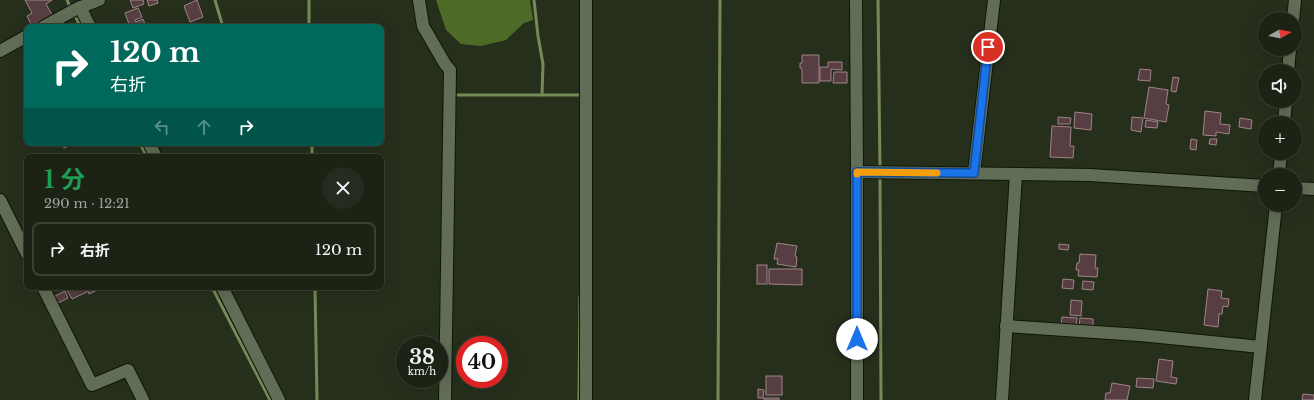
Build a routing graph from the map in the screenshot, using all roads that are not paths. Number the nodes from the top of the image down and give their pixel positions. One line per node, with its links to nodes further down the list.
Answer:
1 (99, 0): 7 (street)
2 (419, 0): 28 (street)
3 (586, 0): 29 (street)
4 (856, 0): 13 (street)
5 (994, 0): 14 (street)
6 (1295, 0): 8 (street)
7 (75, 9): 9 (street); 10 (street)
8 (1294, 12)
9 (49, 24)
10 (88, 24)
11 (24, 38): 12 (street)
12 (0, 51)
13 (857, 172): 14 (street); 30 (street)
14 (974, 173): 15 (street)
15 (1016, 174): 16 (street); 24 (street)
16 (1258, 186)
17 (1302, 189): 18 (street)
18 (1314, 190)
19 (0, 200): 21 (street)
20 (1275, 212): 25 (street)
21 (24, 248)
22 (45, 290): 26 (street)
23 (224, 290): 27 (street)
24 (1006, 326): 25 (street); 31 (street)
25 (1261, 347): 32 (street)
26 (142, 400)
27 (279, 400)
28 (445, 400)
29 (586, 400)
30 (857, 400)
31 (1002, 400)
32 (1255, 400)

